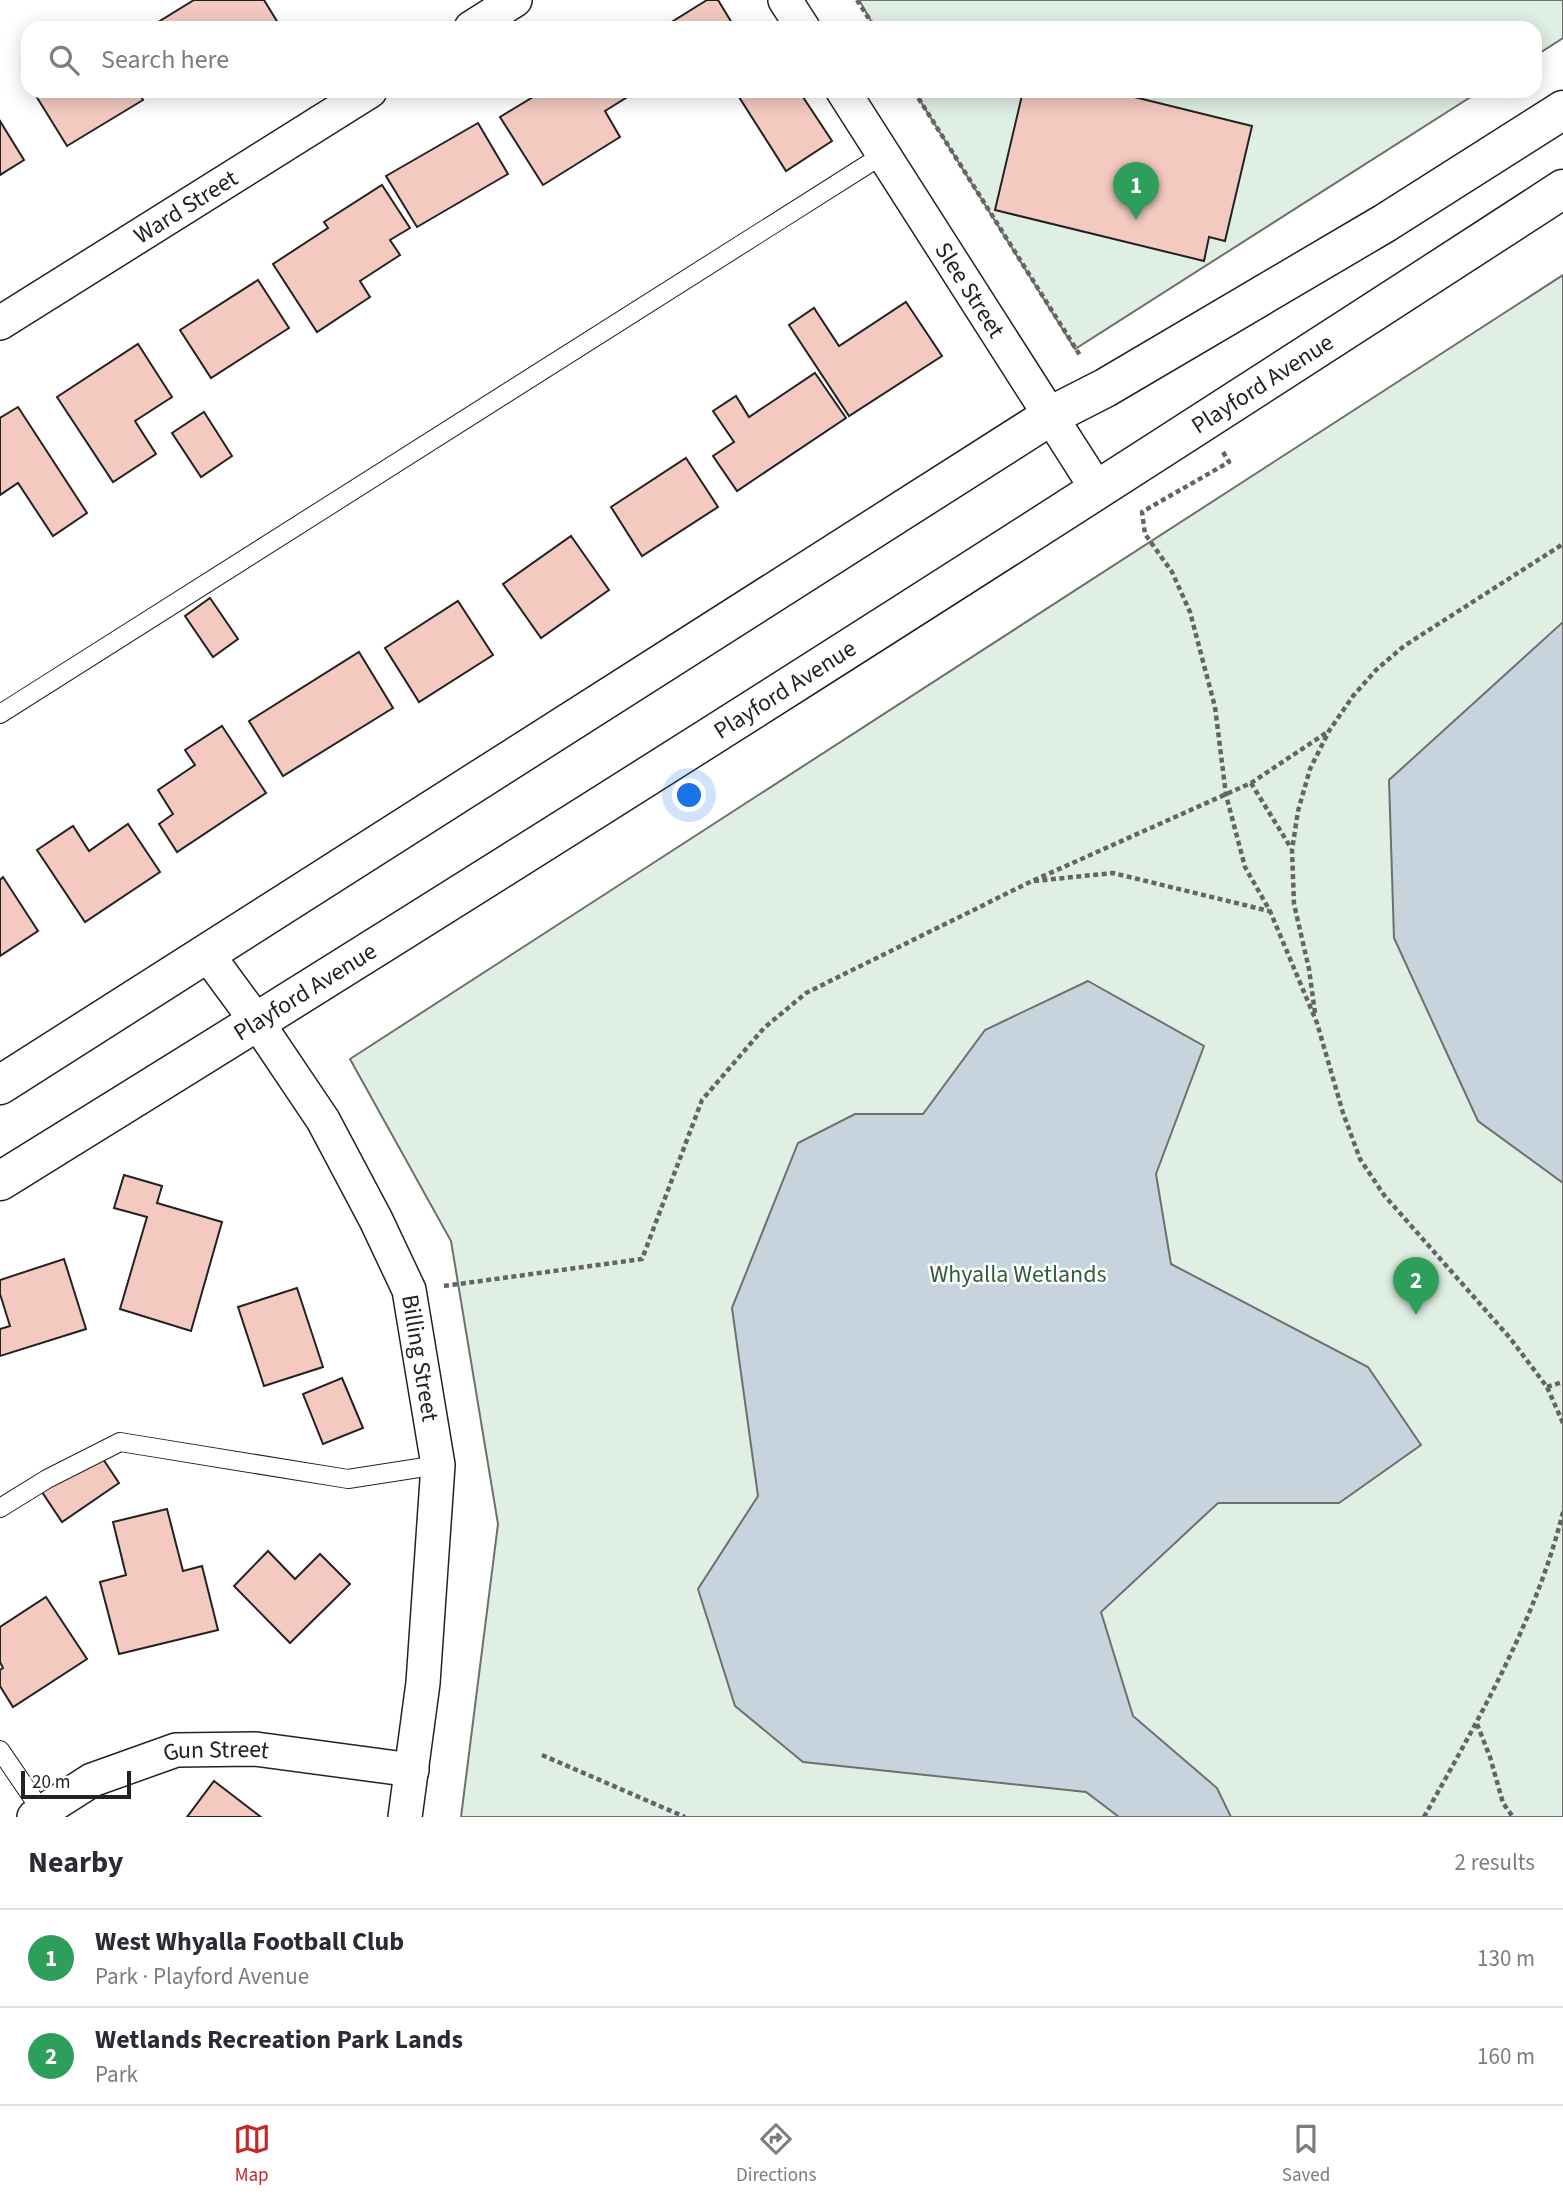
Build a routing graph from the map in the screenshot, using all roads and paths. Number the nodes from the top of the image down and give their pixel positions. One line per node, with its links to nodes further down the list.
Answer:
1 (515, 0): 4 (street)
2 (785, 0): 5 (street)
3 (857, 0): 6 (path)
4 (482, 21)
5 (798, 21)
6 (870, 21)
7 (359, 98): 13 (street, Ward Street)
8 (848, 98): 11 (street, Slee Street)
9 (918, 98): 14 (path)
10 (1563, 110): 15 (highway)
11 (884, 154): 15 (street, Slee Street); 19 (lane)
12 (1563, 189): 16 (highway, Playford Avenue)
13 (0, 323)
14 (1082, 359)
15 (1052, 415): 17 (street, Slee Street); 26 (highway)
16 (1206, 421): 17 (highway, Playford Avenue); 22 (path)
17 (1097, 489): 27 (highway, Playford Avenue)
18 (1563, 544): 20 (path)
19 (0, 714)
20 (1329, 731): 21 (path); 23 (path)
21 (1251, 783): 22 (path); 23 (path)
22 (1226, 795): 24 (path); 25 (path)
23 (1292, 850): 28 (path)
24 (1030, 882): 25 (path); 31 (path)
25 (1270, 911): 28 (path)
26 (207, 954): 27 (street, Billing Street); 29 (highway)
27 (257, 1022): 30 (highway, Playford Avenue); 31 (street, Billing Street)
28 (1317, 1023): 33 (path)
29 (0, 1085)
30 (0, 1181)
31 (409, 1290): 35 (street, Billing Street)
32 (1563, 1382): 33 (path)
33 (1547, 1387): 34 (path)
34 (1563, 1423)
35 (438, 1465): 36 (lane); 41 (street, Billing Street)
36 (0, 1508)
37 (1563, 1512): 38 (path)
38 (1476, 1723): 45 (path); 46 (path)
39 (0, 1750): 42 (lane)
40 (542, 1755): 44 (path)
41 (412, 1770): 42 (street, Gun Street); 43 (street, Billing Street)
42 (41, 1815)
43 (405, 1817)
44 (685, 1817)
45 (1424, 1817)
46 (1513, 1817)

